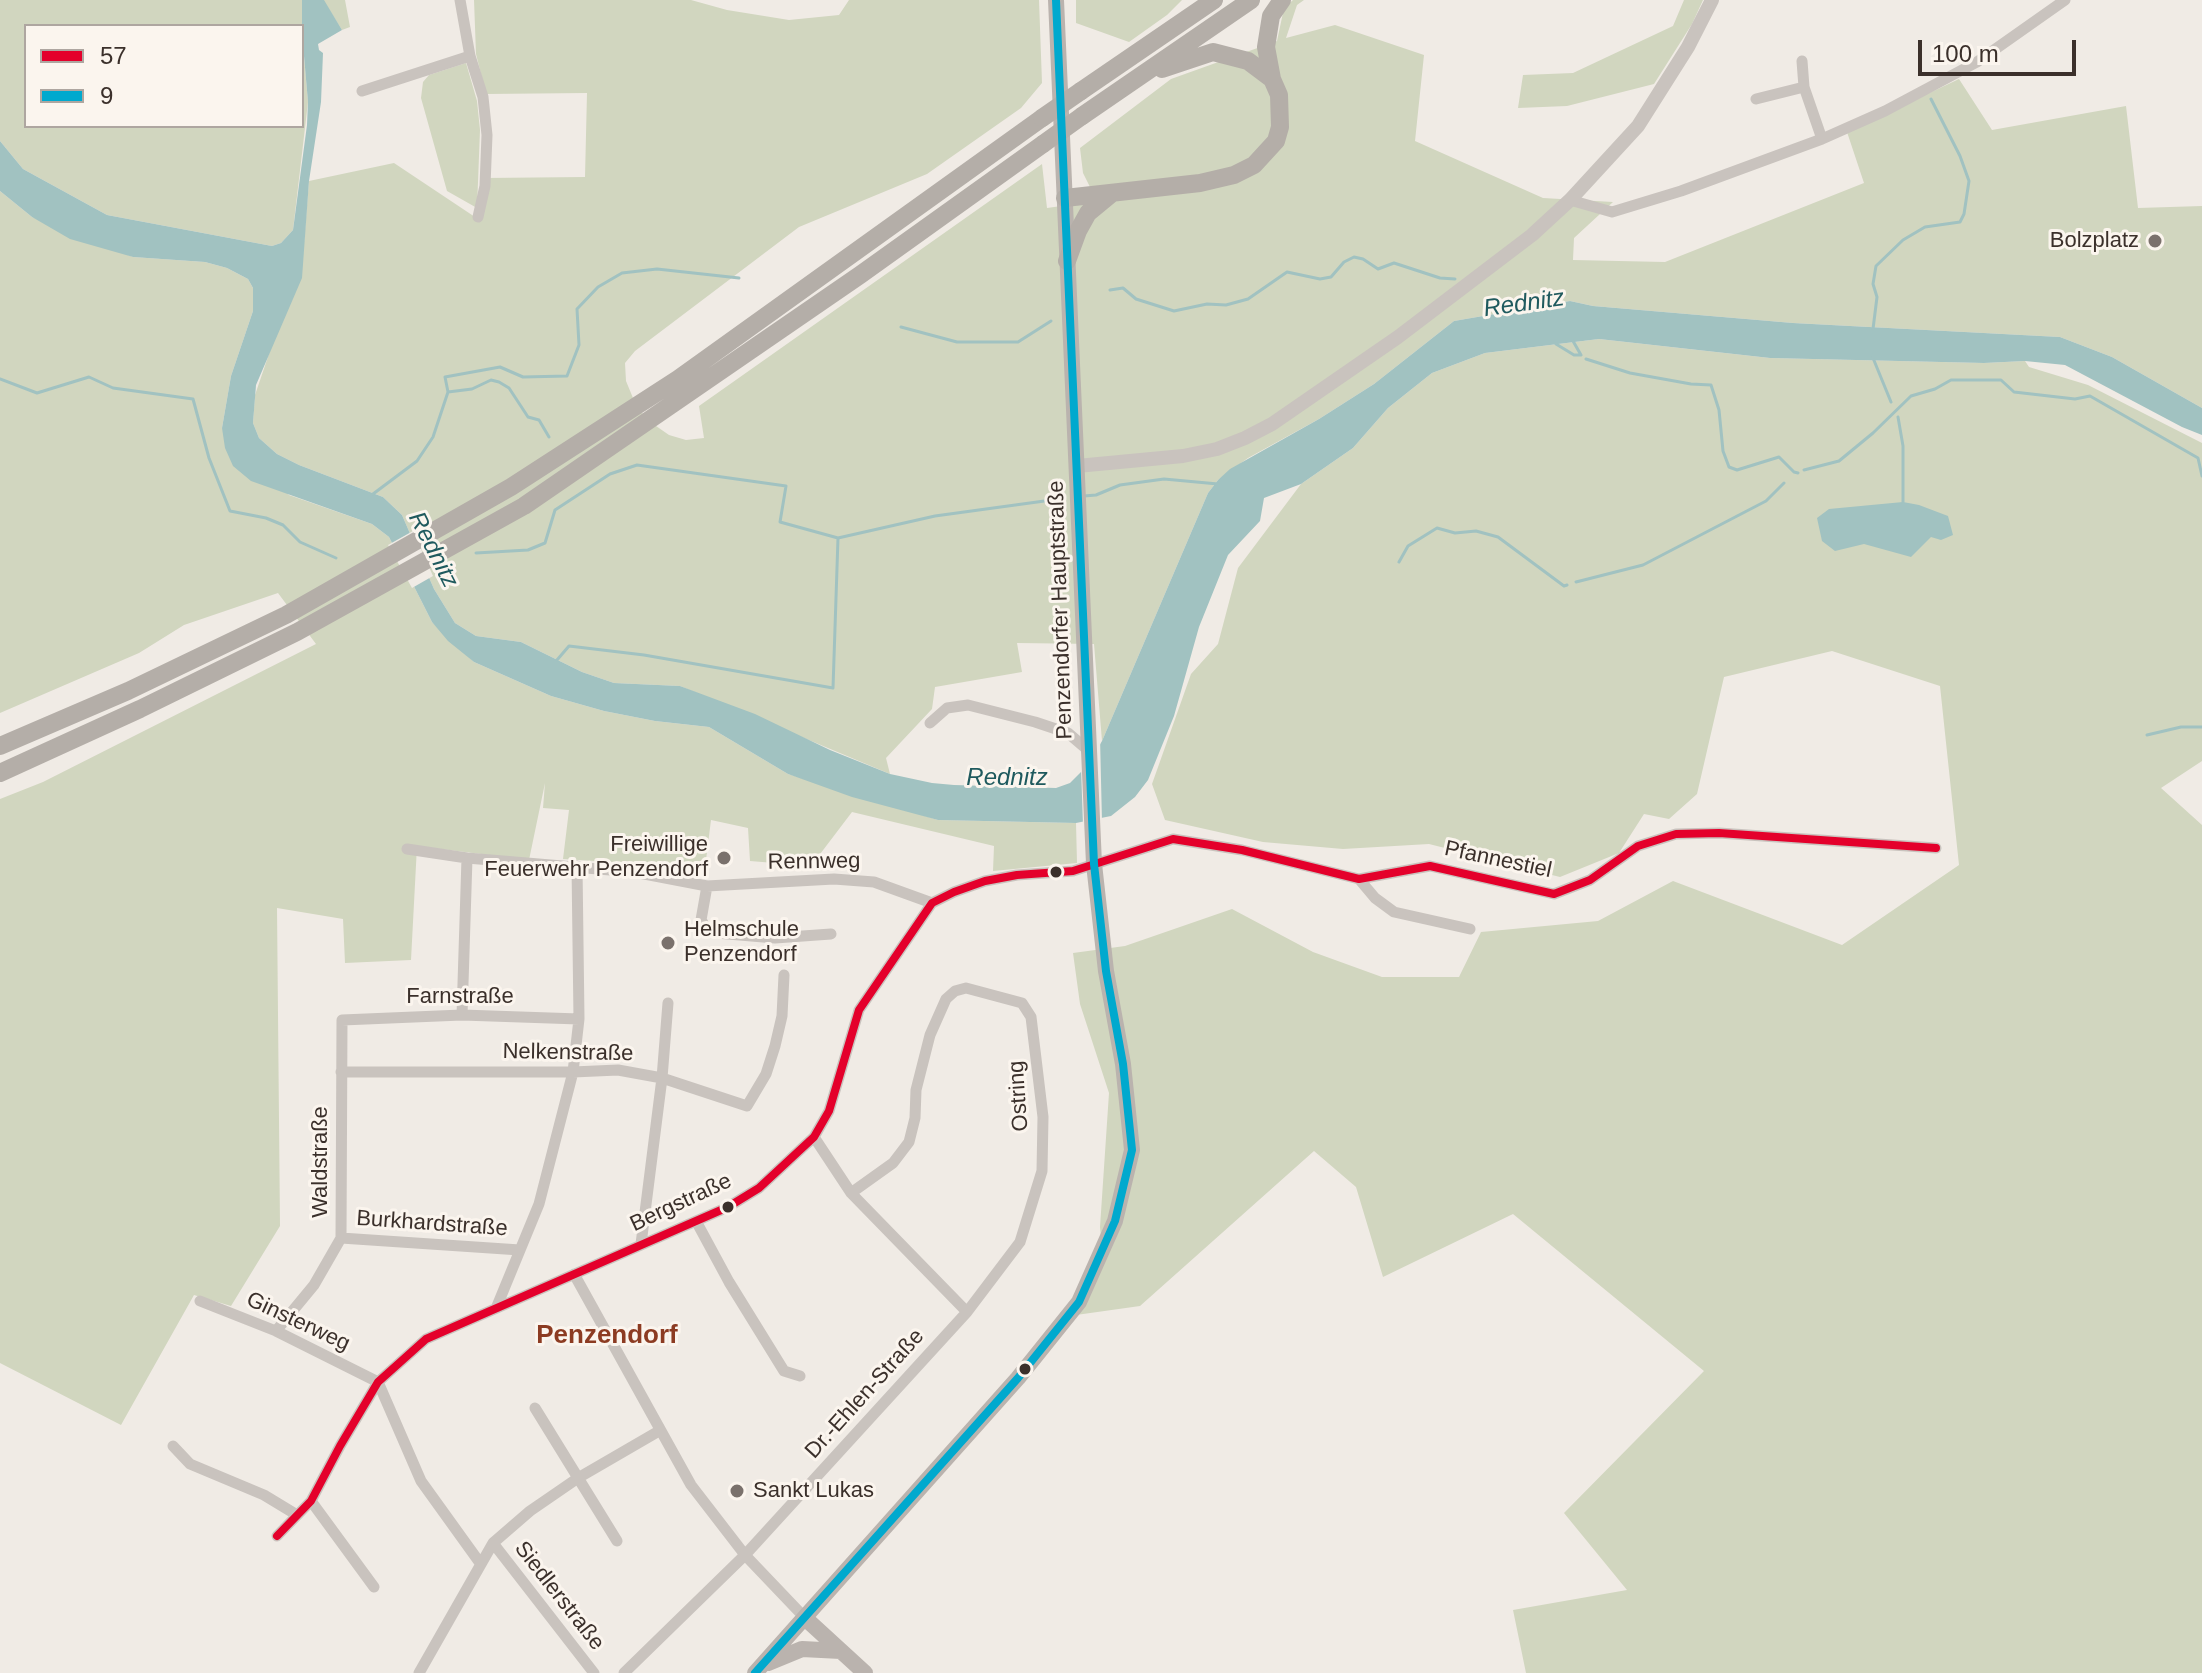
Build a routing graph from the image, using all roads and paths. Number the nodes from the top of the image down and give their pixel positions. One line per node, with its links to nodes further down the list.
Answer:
1 (461, 0): 10 (street)
2 (1056, 0): 19 (main road, Penzendorfer Hauptstraße)
3 (1197, 0): 9 (highway)
4 (1214, 0): 9 (highway)
5 (1251, 0): 14 (highway)
6 (1282, 0): 12 (highway)
7 (1712, 0): 20 (street)
8 (2065, 0): 17 (street)
9 (1156, 39): 23 (highway, bridge)
10 (470, 56): 15 (street); 21 (street)
11 (1802, 61): 13 (street)
12 (1272, 79): 14 (highway); 18 (highway)
13 (1804, 87): 16 (street); 17 (street)
14 (1120, 88): 23 (highway, bridge)
15 (362, 91)
16 (1756, 99)
17 (1822, 139): 20 (street)
18 (1111, 194): 19 (highway); 22 (highway)
19 (1065, 198): 22 (main road, Penzendorfer Hauptstraße)
20 (1570, 200): 24 (street)
21 (478, 217)
22 (1067, 261): 24 (main road, Penzendorfer Hauptstraße)
23 (684, 386): 26 (highway); 28 (highway)
24 (1077, 466): 27 (main road, Penzendorfer Hauptstraße)
25 (930, 723): 27 (street)
26 (0, 746)
27 (1089, 756): 32 (main road, Penzendorfer Hauptstraße)
28 (0, 773)
29 (1936, 848): 34 (street, Pfannestiel)
30 (407, 849): 31 (street, Rennweg)
31 (467, 858): 33 (street, Rennweg); 41 (street)
32 (1094, 864): 34 (street, Pfannestiel); 36 (street); 72 (main road, Penzendorfer Hauptstraße)
33 (577, 866): 35 (street, Rennweg); 42 (street)
34 (1359, 879): 37 (street)
35 (707, 886): 36 (street, Rennweg); 38 (street)
36 (932, 903): 47 (street, Bergstraße)
37 (1470, 929)
38 (831, 934)
39 (784, 975): 46 (street, Nelkenstraße)
40 (668, 1003): 46 (street)
41 (462, 1015): 42 (street, Farnstraße); 43 (street, Farnstraße)
42 (579, 1019): 45 (street)
43 (342, 1020): 44 (street, Waldstraße)
44 (341, 1072): 45 (street, Nelkenstraße); 50 (street, Waldstraße)
45 (573, 1072): 46 (street, Nelkenstraße); 52 (street)
46 (662, 1078): 51 (street)
47 (814, 1137): 48 (street); 49 (street, Bergstraße)
48 (851, 1193): 56 (street); 56 (street, Ostring)
49 (696, 1221): 51 (street, Bergstraße); 58 (street)
50 (341, 1238): 52 (street, Burkhardstraße); 57 (street, Waldstraße)
51 (641, 1244): 53 (street, Bergstraße)
52 (520, 1250): 55 (street)
53 (574, 1274): 55 (street, Bergstraße); 61 (street)
54 (200, 1301): 57 (street, Ginsterweg)
55 (497, 1306): 59 (street, Bergstraße)
56 (967, 1312): 69 (street, Dr.-Ehlen-Straße)
57 (276, 1331): 59 (street, Ginsterweg)
58 (800, 1376)
59 (378, 1382): 64 (street, Bergstraße); 70 (street, Siedlerstraße)
60 (535, 1408): 63 (street)
61 (659, 1431): 63 (street); 69 (street)
62 (173, 1446): 65 (street)
63 (578, 1478): 67 (street); 68 (street)
64 (311, 1501): 65 (street, Bergstraße); 71 (street)
65 (297, 1515): 66 (street, Bergstraße)
66 (277, 1536)
67 (617, 1541)
68 (493, 1543): 70 (street); 76 (street, Siedlerstraße)
69 (745, 1555): 72 (street); 77 (street, Dr.-Ehlen-Straße)
70 (480, 1563): 75 (street)
71 (374, 1587)
72 (806, 1619): 73 (main road); 74 (main road, Penzendorfer Hauptstraße)
73 (841, 1651): 74 (main road); 78 (main road)
74 (759, 1669)
75 (423, 1671)
76 (594, 1673)
77 (624, 1673)
78 (865, 1673)

